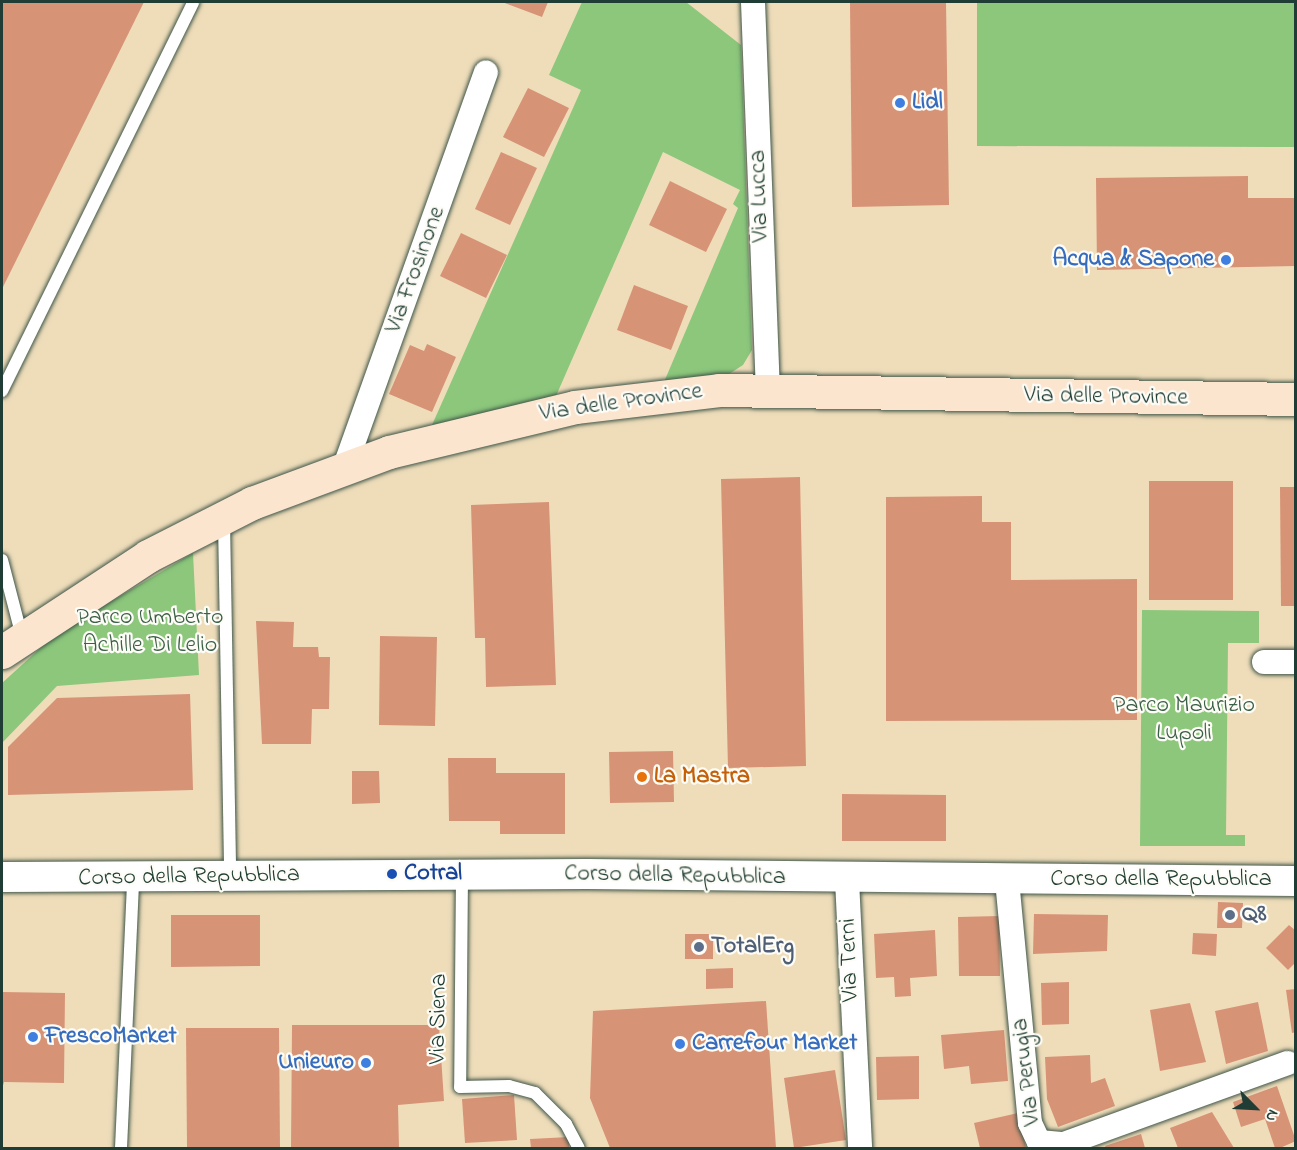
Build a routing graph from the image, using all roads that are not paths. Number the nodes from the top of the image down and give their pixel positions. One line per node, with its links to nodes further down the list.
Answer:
1 (192, 2): 4 (lane)
2 (753, 2): 5 (street, Via Lucca)
3 (486, 73): 7 (street, Via Frosinone)
4 (2, 391)
5 (768, 391): 6 (main road, Via delle Province); 7 (main road, Via delle Province)
6 (1296, 399)
7 (345, 466): 8 (main road, Via delle Province)
8 (224, 516): 10 (main road, Via delle Province); 15 (lane)
9 (2, 560): 10 (lane)
10 (12, 645)
11 (1264, 662): 12 (street)
12 (1296, 662)
13 (462, 875): 15 (street, Corso della Repubblica); 18 (street, Corso della Repubblica); 24 (lane, Via Siena)
14 (2, 877): 16 (street, Corso della Repubblica)
15 (230, 877): 17 (street, Corso della Repubblica)
16 (55, 879): 17 (street, Corso della Repubblica); 21 (street, Corso della Repubblica)
17 (133, 879): 23 (lane)
18 (847, 880): 19 (street, Corso della Repubblica); 25 (street, Via Terni)
19 (1007, 880): 20 (street, Corso della Repubblica); 22 (street, Via Perugia)
20 (1296, 880)
21 (2, 887)
22 (1288, 1063)
23 (121, 1149)
24 (579, 1149)
25 (860, 1149)

